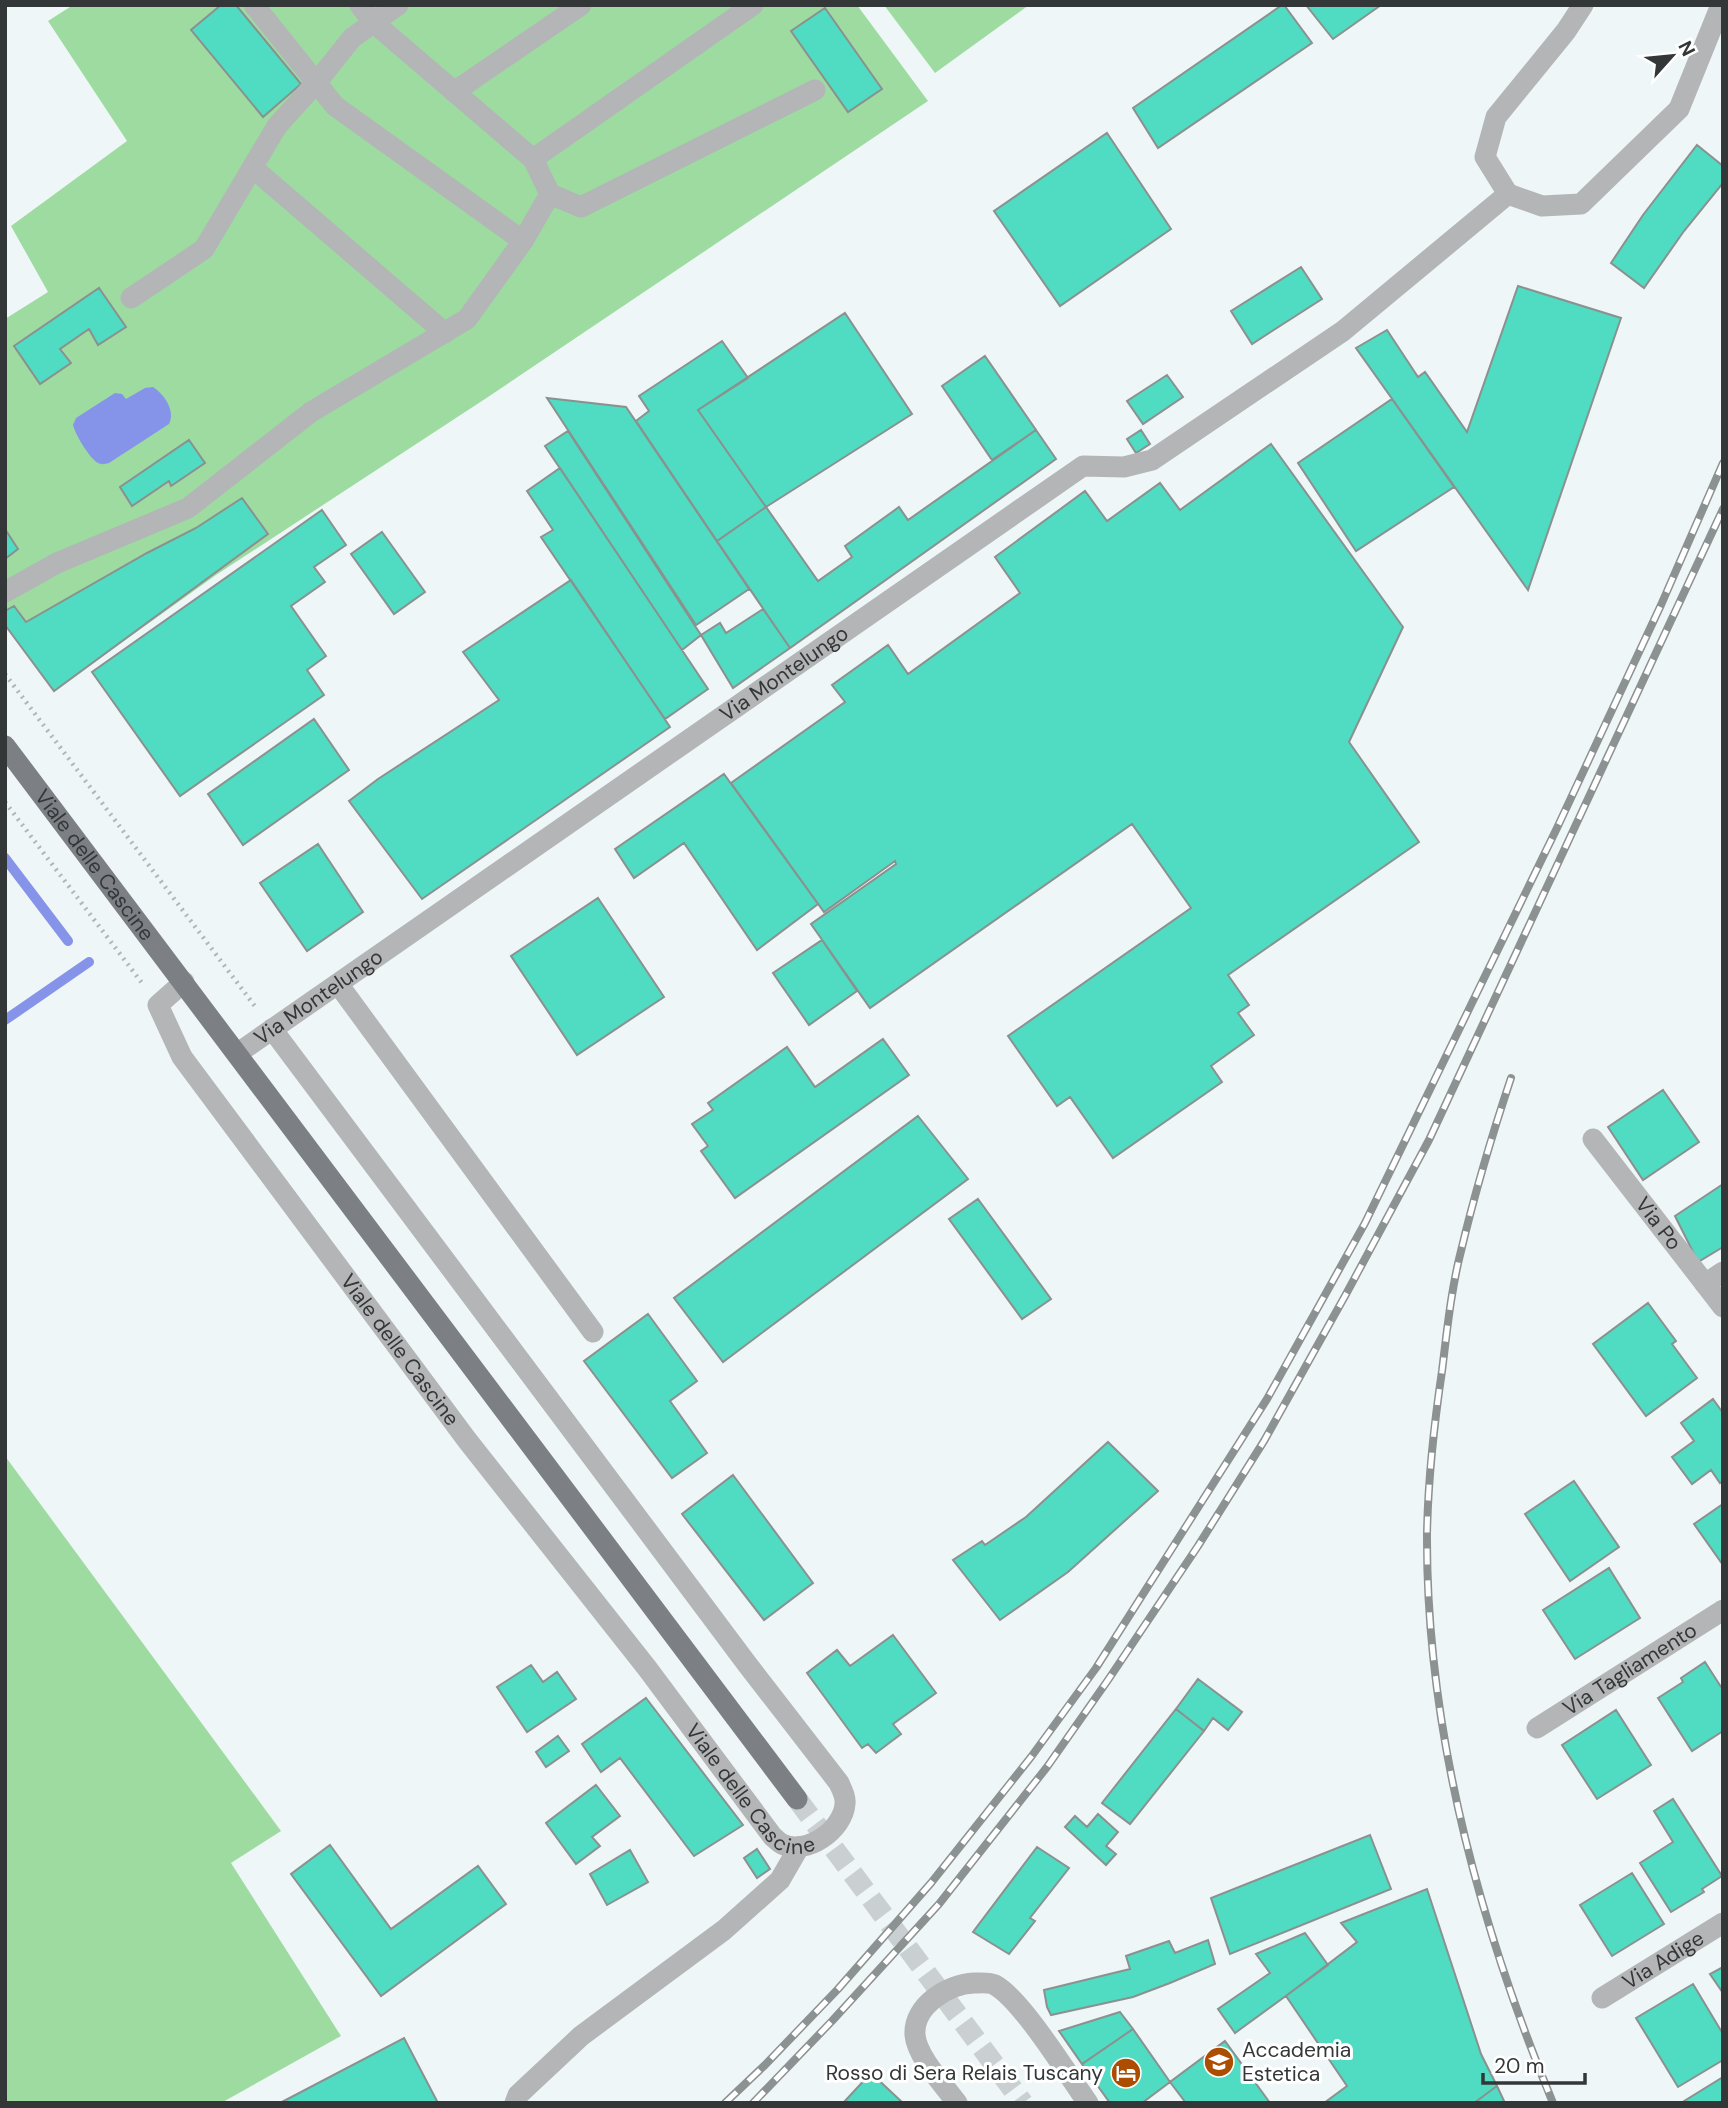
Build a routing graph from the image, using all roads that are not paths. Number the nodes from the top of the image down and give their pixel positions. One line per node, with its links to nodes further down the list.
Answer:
1 (254, 5): 8 (street)
2 (398, 5): 7 (street)
3 (581, 5): 10 (street)
4 (753, 5): 11 (street)
5 (1583, 5): 14 (street)
6 (1721, 5): 14 (street)
7 (366, 13): 8 (street); 10 (street)
8 (316, 83): 12 (street); 15 (street)
9 (815, 90): 13 (street)
10 (454, 92): 11 (street)
11 (533, 159): 13 (street)
12 (253, 168): 16 (street); 17 (street)
13 (550, 194): 15 (street)
14 (1508, 194): 21 (street, Via Montelungo)
15 (523, 241): 17 (street)
16 (131, 298)
17 (444, 332): 18 (street)
18 (5, 592)
19 (5, 746): 20 (main road, Viale delle Cascine)
20 (184, 982): 23 (main road, Viale delle Cascine); 31 (street, Viale delle Cascine)
21 (338, 984): 22 (street, Via Montelungo); 27 (street)
22 (272, 1029): 23 (street, Via Montelungo); 31 (street, Viale delle Cascine)
23 (238, 1053): 30 (main road, Viale delle Cascine)
24 (1593, 1139): 25 (street, Via Po)
25 (1714, 1278): 26 (street, Via Po)
26 (1723, 1307)
27 (593, 1332)
28 (1723, 1610): 29 (street, Via Tagliamento)
29 (1537, 1728)
30 (797, 1799)
31 (799, 1847): 34 (street)
32 (1723, 1923): 33 (street, Via Adige)
33 (1602, 1998)
34 (515, 2103)
35 (957, 2103): 36 (street)
36 (1088, 2103)

